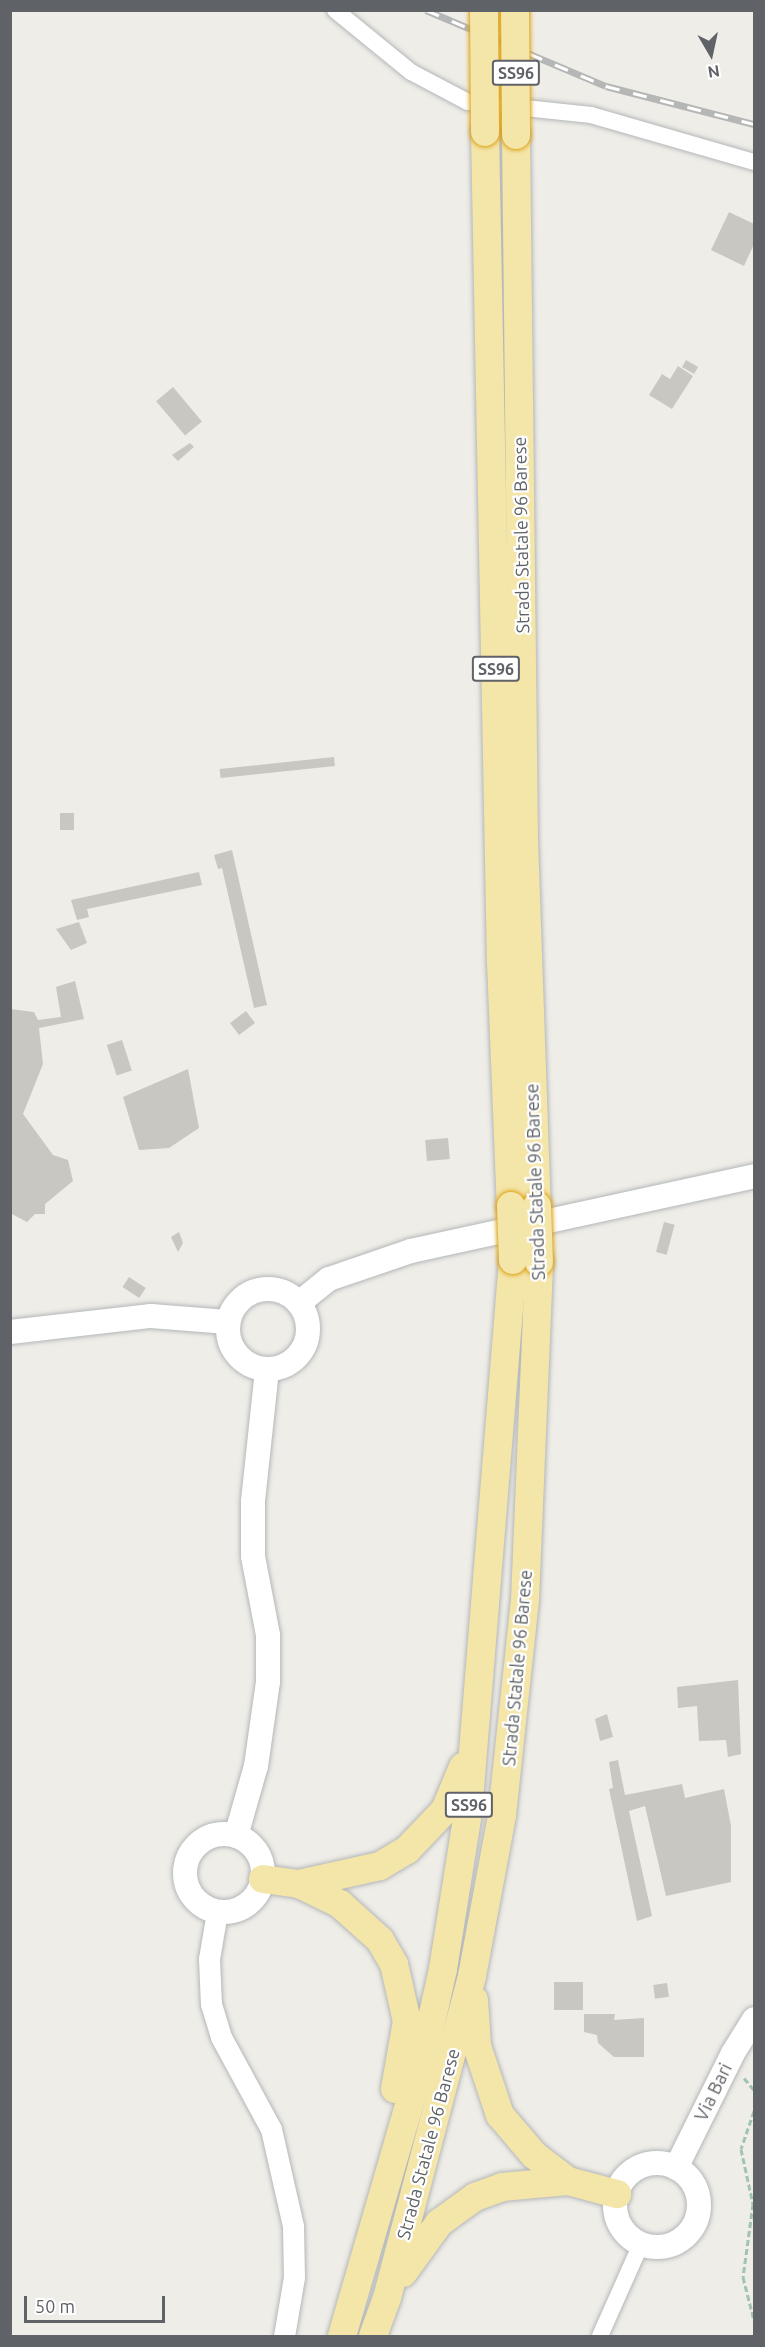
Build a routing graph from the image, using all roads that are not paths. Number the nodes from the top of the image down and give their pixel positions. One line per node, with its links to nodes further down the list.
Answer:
1 (335, 10): 4 (street)
2 (484, 10): 6 (highway, Strada Statale 96 Barese / SS96, bridge)
3 (515, 11): 6 (highway, Strada Statale 96 Barese / SS96, bridge)
4 (754, 162)
5 (754, 1176): 8 (main road)
6 (524, 1206): 7 (highway, Strada Statale 96 Barese / SS96, bridge)
7 (526, 1261): 12 (highway, Strada Statale 96 Barese / SS96); 17 (highway, Strada Statale 96 Barese / SS96)
8 (299, 1304): 9 (main road); 11 (main road)
9 (228, 1322): 10 (main road); 11 (main road)
10 (10, 1332)
11 (267, 1370): 13 (main road)
12 (480, 1695): 15 (highway); 23 (highway, Strada Statale 96 Barese / SS96)
13 (236, 1836): 14 (main road); 16 (main road)
14 (263, 1879): 15 (highway); 16 (main road)
15 (299, 1884): 23 (highway)
16 (217, 1912): 25 (street)
17 (472, 1976): 20 (highway); 24 (highway, Strada Statale 96 Barese / SS96)
18 (754, 2019): 19 (main road, Via Bari)
19 (676, 2168): 21 (main road); 22 (main road)
20 (567, 2181): 21 (highway); 24 (highway)
21 (617, 2194): 22 (main road)
22 (642, 2244): 28 (street)
23 (359, 2281): 26 (highway, Strada Statale 96 Barese / SS96)
24 (387, 2298): 27 (highway, Strada Statale 96 Barese / SS96)
25 (284, 2337)
26 (342, 2337)
27 (373, 2337)
28 (600, 2337)

